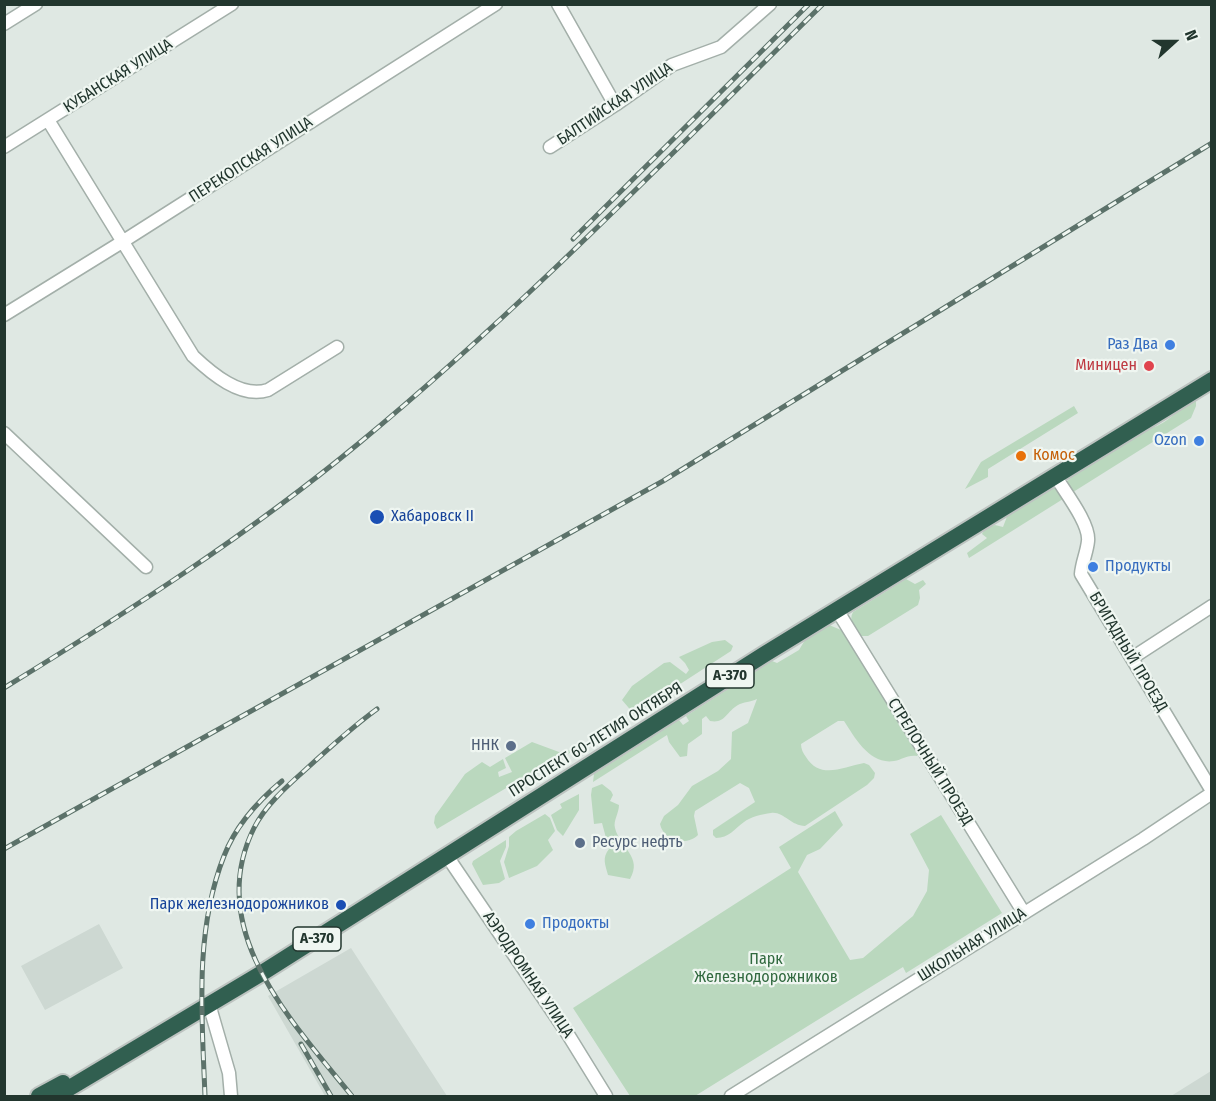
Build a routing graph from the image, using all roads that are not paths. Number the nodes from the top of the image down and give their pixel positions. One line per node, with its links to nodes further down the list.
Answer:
1 (36, 4): 6 (street)
2 (232, 4): 8 (street, КУБАНСКАЯ УЛИЦА)
3 (496, 4): 11 (street, ПЕРЕКОПСКАЯ УЛИЦА)
4 (558, 4): 7 (street)
5 (770, 4): 7 (street, БАЛТИЙСКАЯ УЛИЦА)
6 (4, 24)
7 (615, 105): 10 (street, БАЛТИЙСКАЯ УЛИЦА)
8 (48, 120): 9 (street, КУБАНСКАЯ УЛИЦА); 11 (street)
9 (4, 147)
10 (550, 147)
11 (122, 242): 12 (street, ПЕРЕКОПСКАЯ УЛИЦА); 13 (street)
12 (4, 315)
13 (337, 347)
14 (1212, 380): 16 (highway, ПРОСПЕКТ 60-ЛЕТИЯ ОКТЯБРЯ / А-370)
15 (4, 433): 17 (street)
16 (1056, 477): 19 (highway, ПРОСПЕКТ 60-ЛЕТИЯ ОКТЯБРЯ / А-370); 20 (street, БРИГАДНЫЙ ПРОЕЗД)
17 (146, 567)
18 (1212, 606): 20 (street)
19 (837, 610): 22 (highway, ПРОСПЕКТ 60-ЛЕТИЯ ОКТЯБРЯ / А-370); 23 (street, СТРЕЛОЧНЫЙ ПРОЕЗД)
20 (1132, 658): 21 (street, БРИГАДНЫЙ ПРОЕЗД)
21 (1212, 792): 23 (street, ШКОЛЬНАЯ УЛИЦА)
22 (447, 856): 24 (highway, ПРОСПЕКТ 60-ЛЕТИЯ ОКТЯБРЯ / А-370); 29 (street, АЭРОДРОМНАЯ УЛИЦА)
23 (1024, 913): 30 (street, ШКОЛЬНАЯ УЛИЦА)
24 (209, 1004): 25 (highway, ПРОСПЕКТ 60-ЛЕТИЯ ОКТЯБРЯ / А-370); 28 (street)
25 (185, 1017): 26 (highway, ПРОСПЕКТ 60-ЛЕТИЯ ОКТЯБРЯ / А-370); 27 (highway, ПРОСПЕКТ 60-ЛЕТИЯ ОКТЯБРЯ / А-370)
26 (39, 1096)
27 (56, 1096)
28 (231, 1096)
29 (606, 1096)
30 (731, 1096)

